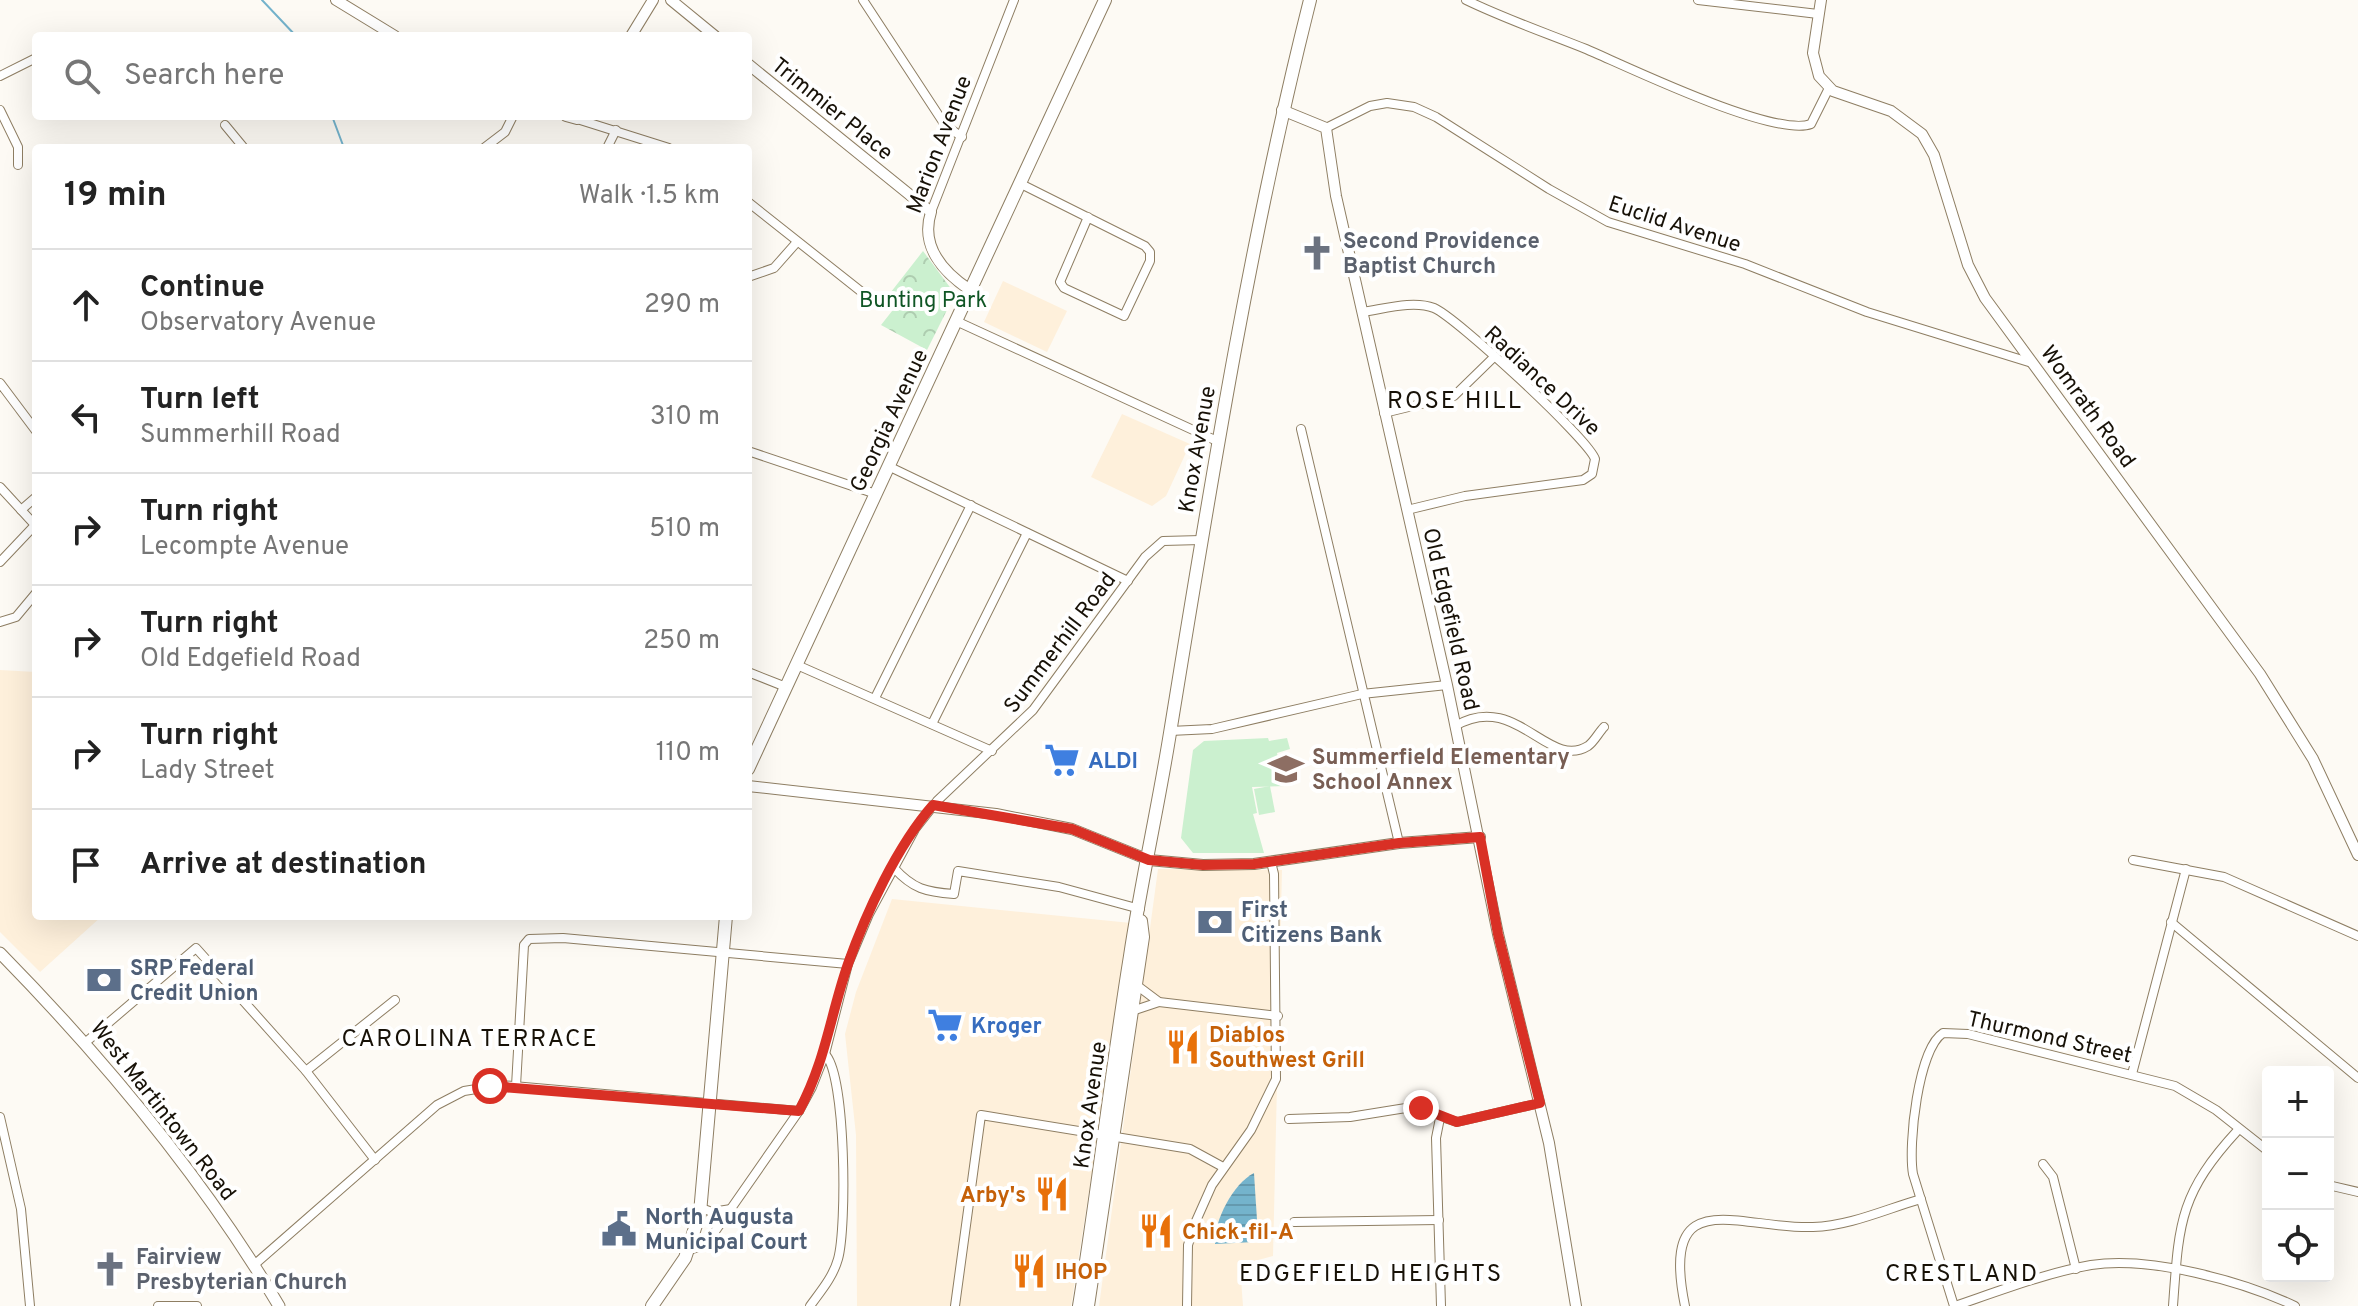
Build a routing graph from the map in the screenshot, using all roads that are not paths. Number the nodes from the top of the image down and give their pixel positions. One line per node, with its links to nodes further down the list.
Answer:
1 (336, 0): 12 (street)
2 (653, 0): 13 (street)
3 (671, 0): 14 (street)
4 (863, 0): 26 (street)
5 (1014, 0): 26 (street, Marion Avenue)
6 (1105, 0): 32 (main road, Georgia Avenue)
7 (1310, 0): 20 (main road, Knox Avenue)
8 (1466, 0): 18 (street)
9 (1698, 0): 11 (street)
10 (1821, 0): 11 (street)
11 (1818, 14): 18 (street)
12 (388, 32)
13 (633, 32)
14 (710, 32)
15 (32, 60): 17 (street)
16 (752, 67): 34 (street, Trimmier Place)
17 (0, 76)
18 (1829, 88): 43 (street, Womrath Road)
19 (0, 110): 31 (street)
20 (1282, 110): 24 (street); 48 (main road, Knox Avenue)
21 (511, 120): 28 (street)
22 (584, 120): 25 (street)
23 (225, 125): 27 (street)
24 (1326, 128): 40 (street, Old Edgefield Road); 43 (street, Euclid Avenue)
25 (616, 130): 29 (street); 30 (street)
26 (962, 137): 34 (street, Marion Avenue)
27 (241, 144)
28 (489, 144)
29 (609, 144)
30 (657, 144)
31 (18, 165)
32 (1019, 183): 35 (street); 38 (main road, Georgia Avenue)
33 (752, 205): 36 (street)
34 (931, 212): 38 (street, Marion Avenue)
35 (1088, 217): 35 (street)
36 (797, 242): 37 (street); 39 (street)
37 (752, 276)
38 (970, 290): 41 (main road, Georgia Avenue)
39 (868, 297)
40 (1362, 312): 42 (street, Radiance Drive); 45 (street, Old Edgefield Road)
41 (956, 321): 48 (street); 50 (main road, Georgia Avenue)
42 (1494, 357): 45 (street); 56 (street, Radiance Drive)
43 (2033, 363): 81 (street, Womrath Road)
44 (0, 383): 46 (street)
45 (1384, 413): 56 (street, Old Edgefield Road)
46 (32, 426)
47 (1301, 429): 69 (street)
48 (1217, 441): 60 (main road, Knox Avenue)
49 (752, 452): 52 (street)
50 (888, 466): 52 (main road, Georgia Avenue); 54 (street)
51 (0, 487): 55 (street)
52 (876, 494): 65 (main road, Georgia Avenue)
53 (32, 500): 55 (street)
54 (971, 505): 59 (street); 70 (street)
55 (21, 510): 57 (street)
56 (1407, 510): 67 (street, Old Edgefield Road)
57 (32, 521)
58 (32, 527): 61 (street)
59 (1027, 533): 62 (street); 71 (street)
60 (1201, 540): 62 (street, Summerhill Road); 74 (main road, Knox Avenue)
61 (0, 562)
62 (1128, 581): 75 (street, Summerhill Road)
63 (32, 599): 64 (street)
64 (0, 622)
65 (797, 665): 68 (main road, Georgia Avenue); 70 (street)
66 (752, 674): 68 (street)
67 (1447, 685): 69 (street); 72 (street, Old Edgefield Road)
68 (786, 687): 76 (main road, Georgia Avenue)
69 (1362, 694): 74 (street); 80 (street)
70 (875, 698): 71 (street)
71 (932, 724): 75 (street)
72 (1455, 726): 73 (street); 79 (street, Old Edgefield Road)
73 (1604, 727)
74 (1170, 731): 82 (main road, Knox Avenue)
75 (992, 751): 78 (street, Summerhill Road)
76 (752, 760)
77 (752, 786): 78 (street)
78 (933, 805): 82 (street); 85 (street, Summerhill Road)
79 (1480, 837): 80 (street); 105 (street, Old Edgefield Road)
80 (1399, 843): 84 (street)
81 (2358, 855)
82 (1149, 860): 84 (street); 87 (main road, Knox Avenue)
83 (2133, 860): 86 (street)
84 (1271, 862): 98 (street)
85 (894, 868): 87 (street); 93 (street, Summerhill Road)
86 (2186, 869): 89 (street); 90 (street)
87 (1140, 909): 94 (main road, Knox Avenue); 112 (main road, Knox Avenue)
88 (726, 920): 91 (main road)
89 (2171, 922): 102 (street); 103 (street)
90 (2358, 936)
91 (723, 951): 93 (street); 104 (street); 106 (main road)
92 (0, 953): 99 (main road, West Martintown Road)
93 (848, 964): 100 (street, Summerhill Road)
94 (1135, 984): 96 (street); 97 (main road, Knox Avenue)
95 (395, 1000): 101 (street)
96 (1159, 1002): 97 (street); 98 (street)
97 (1132, 1011): 112 (main road, Knox Avenue)
98 (1278, 1016): 116 (street)
99 (86, 1042): 101 (street); 125 (main road, West Martintown Road)
100 (825, 1054): 107 (street, Summerhill Road); 133 (street)
101 (306, 1071): 114 (street)
102 (2132, 1074): 111 (street, Thurmond Street); 119 (street, Thurmond Street)
103 (2358, 1078)
104 (516, 1086): 106 (street); 114 (street)
105 (1540, 1103): 109 (street); 139 (street, Old Edgefield Road)
106 (710, 1105): 107 (street); 120 (main road)
107 (799, 1111): 121 (street, Summerhill Road)
108 (0, 1117): 128 (street)
109 (1440, 1118): 110 (street); 122 (street)
110 (1289, 1119)
111 (2238, 1130): 113 (street, Thurmond Street); 127 (street)
112 (1111, 1138): 116 (street); 134 (street); 135 (main road, Knox Avenue); 136 (main road, Knox Avenue)
113 (2262, 1147)
114 (375, 1160): 125 (street)
115 (2043, 1164): 126 (street)
116 (1223, 1167): 137 (street)
117 (2334, 1186): 118 (street)
118 (2358, 1192)
119 (1921, 1199): 140 (street); 141 (street, Thurmond Street)
120 (701, 1208): 121 (street); 124 (main road)
121 (732, 1209): 124 (street, Summerhill Road)
122 (1439, 1220): 123 (street); 138 (street)
123 (1294, 1222)
124 (689, 1250): 132 (main road)
125 (254, 1265): 131 (main road, West Martintown Road)
126 (2076, 1269): 127 (street); 141 (street)
127 (2176, 1271): 142 (street); 143 (street)
128 (30, 1306)
129 (158, 1306): 130 (street)
130 (197, 1306)
131 (279, 1306)
132 (652, 1306)
133 (810, 1306)
134 (955, 1306)
135 (1079, 1306)
136 (1088, 1306)
137 (1187, 1306)
138 (1441, 1306)
139 (1576, 1306)
140 (1685, 1306)
141 (1955, 1306)
142 (2173, 1306)
143 (2295, 1306)

